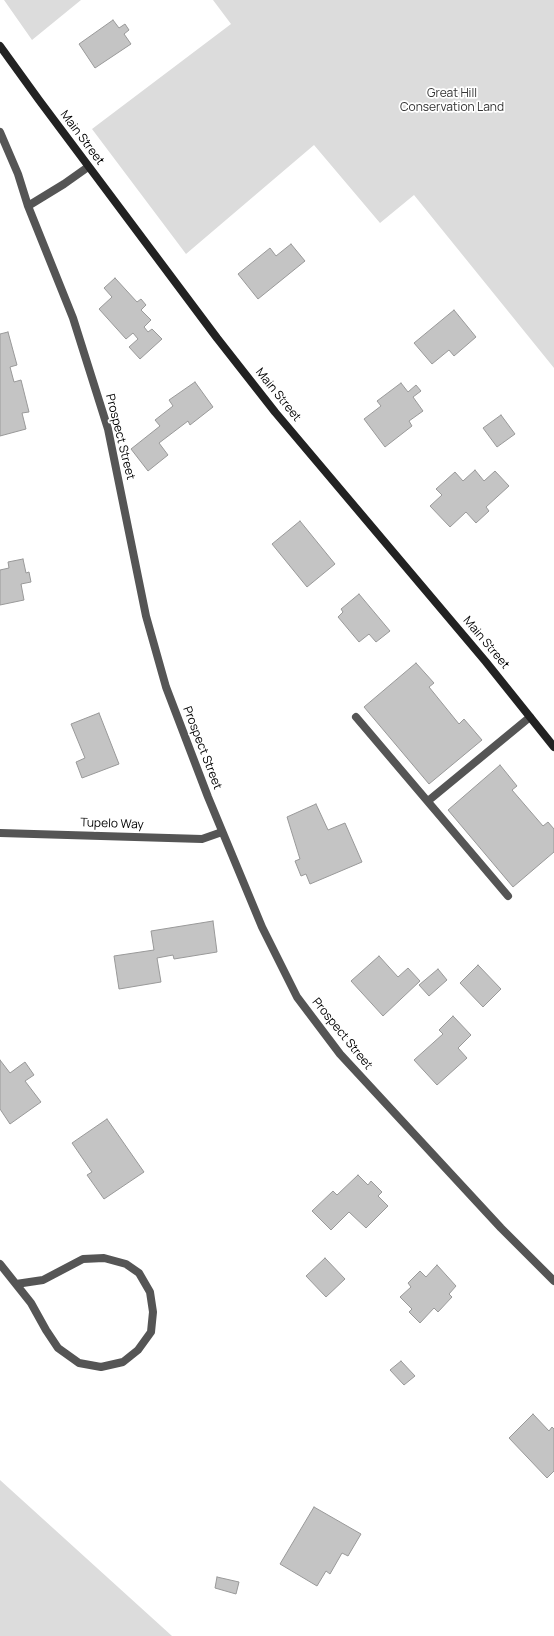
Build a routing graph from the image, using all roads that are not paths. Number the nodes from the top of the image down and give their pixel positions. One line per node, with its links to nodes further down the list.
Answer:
1 (0, 46): 3 (main road, Main Street)
2 (0, 132): 4 (street, Prospect Street)
3 (88, 167): 4 (street); 6 (main road, Main Street)
4 (28, 206): 9 (street, Prospect Street)
5 (356, 717): 8 (street)
6 (530, 717): 7 (main road, Main Street); 8 (street)
7 (554, 747)
8 (428, 802): 11 (street)
9 (222, 832): 10 (street, Tupelo Way); 13 (street, Prospect Street)
10 (0, 833)
11 (508, 896)
12 (0, 1264): 14 (street)
13 (554, 1281)
14 (16, 1284): 14 (street)

